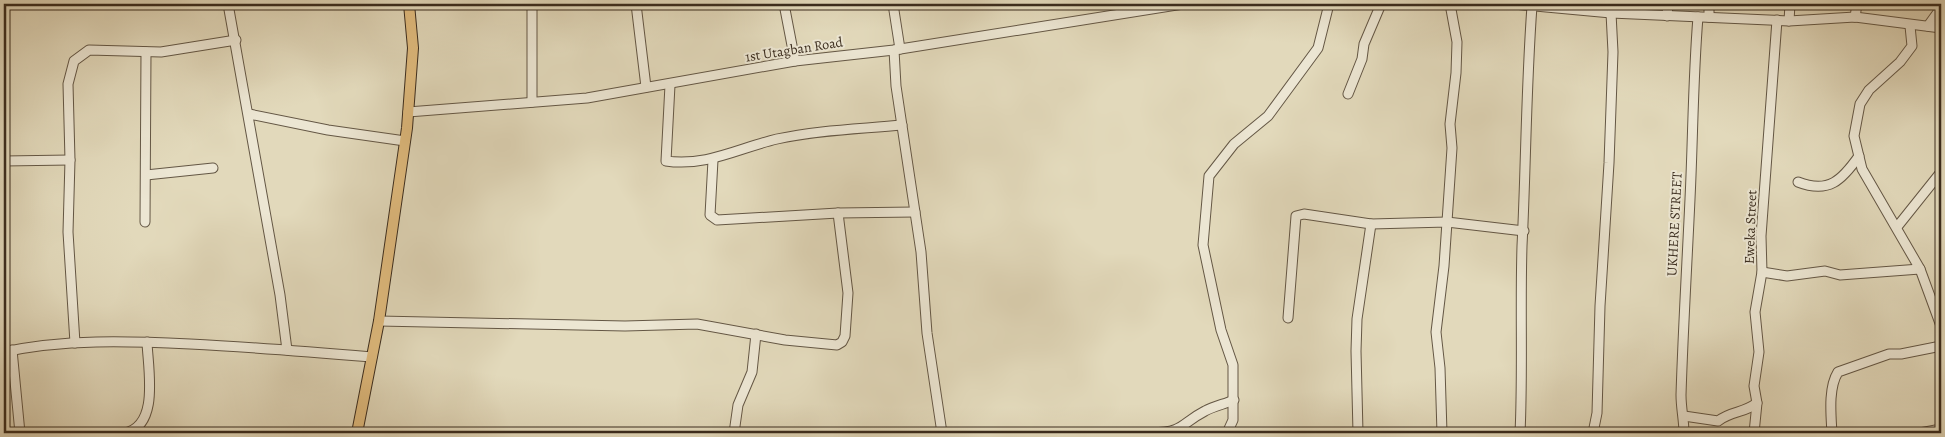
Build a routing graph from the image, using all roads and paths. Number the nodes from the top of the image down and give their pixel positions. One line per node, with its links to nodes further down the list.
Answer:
1 (228, 4): 28 (street)
2 (409, 4): 36 (main road)
3 (532, 4): 35 (street)
4 (636, 4): 33 (street)
5 (784, 4): 31 (street)
6 (892, 4): 29 (street)
7 (1183, 4): 29 (street, 1st Utagban Road)
8 (1329, 4): 67 (street)
9 (1381, 4): 34 (street)
10 (1450, 4): 51 (street)
11 (1514, 4): 16 (street)
12 (1668, 4): 19 (street)
13 (1710, 4): 21 (street)
14 (1790, 4): 24 (street)
15 (1857, 4): 22 (street)
16 (1532, 6): 18 (street); 54 (street)
17 (1941, 8): 26 (street)
18 (1611, 13): 19 (street); 81 (street)
19 (1667, 16): 20 (street)
20 (1698, 17): 21 (street); 69 (street, UKHERE STREET)
21 (1709, 17): 23 (street)
22 (1855, 17): 24 (street); 25 (street)
23 (1777, 20): 24 (street); 56 (street, Eweka Street)
24 (1789, 21)
25 (1910, 26): 26 (street); 40 (street)
26 (1928, 26): 27 (street)
27 (1941, 28)
28 (236, 40): 30 (street); 37 (street)
29 (897, 49): 31 (street, 1st Utagban Road); 38 (street)
30 (146, 52): 41 (street); 46 (street)
31 (795, 61): 32 (street, 1st Utagban Road)
32 (670, 85): 33 (street, 1st Utagban Road); 42 (street)
33 (646, 87): 35 (street, 1st Utagban Road)
34 (1348, 94)
35 (532, 102): 36 (street, 1st Utagban Road)
36 (408, 112): 39 (main road)
37 (250, 114): 39 (street); 64 (street)
38 (902, 125): 42 (street); 48 (street)
39 (405, 141): 58 (main road)
40 (1859, 156): 47 (street); 53 (street)
41 (70, 160): 43 (street); 62 (street)
42 (713, 160): 49 (street)
43 (4, 161)
44 (212, 168): 46 (street)
45 (1941, 172): 53 (street)
46 (146, 175): 50 (street)
47 (1798, 182)
48 (915, 212): 49 (street); 75 (street)
49 (838, 213): 60 (street)
50 (145, 222)
51 (1447, 222): 52 (street); 54 (street); 79 (street)
52 (1372, 224): 57 (street); 78 (street)
53 (1898, 227): 55 (street)
54 (1524, 230): 80 (street)
55 (1920, 269): 56 (street); 59 (street)
56 (1762, 272): 68 (street, Eweka Street)
57 (1288, 318)
58 (379, 321): 60 (street); 66 (main road)
59 (1941, 326)
60 (756, 334): 74 (street)
61 (147, 342): 62 (street); 64 (street); 72 (street)
62 (75, 343): 65 (street)
63 (1941, 346): 84 (street)
64 (287, 350): 66 (street)
65 (8, 351): 71 (street)
66 (372, 356): 73 (main road)
67 (1234, 400): 76 (street); 77 (street)
68 (1757, 403): 69 (street); 83 (street, Eweka Street)
69 (1684, 416): 82 (street, UKHERE STREET)
70 (1941, 429): 85 (street)
71 (20, 433)
72 (124, 433)
73 (357, 433)
74 (734, 433)
75 (942, 433)
76 (1152, 433)
77 (1226, 433)
78 (1358, 433)
79 (1442, 433)
80 (1520, 433)
81 (1593, 433)
82 (1684, 433)
83 (1754, 433)
84 (1832, 433)
85 (1920, 433)

